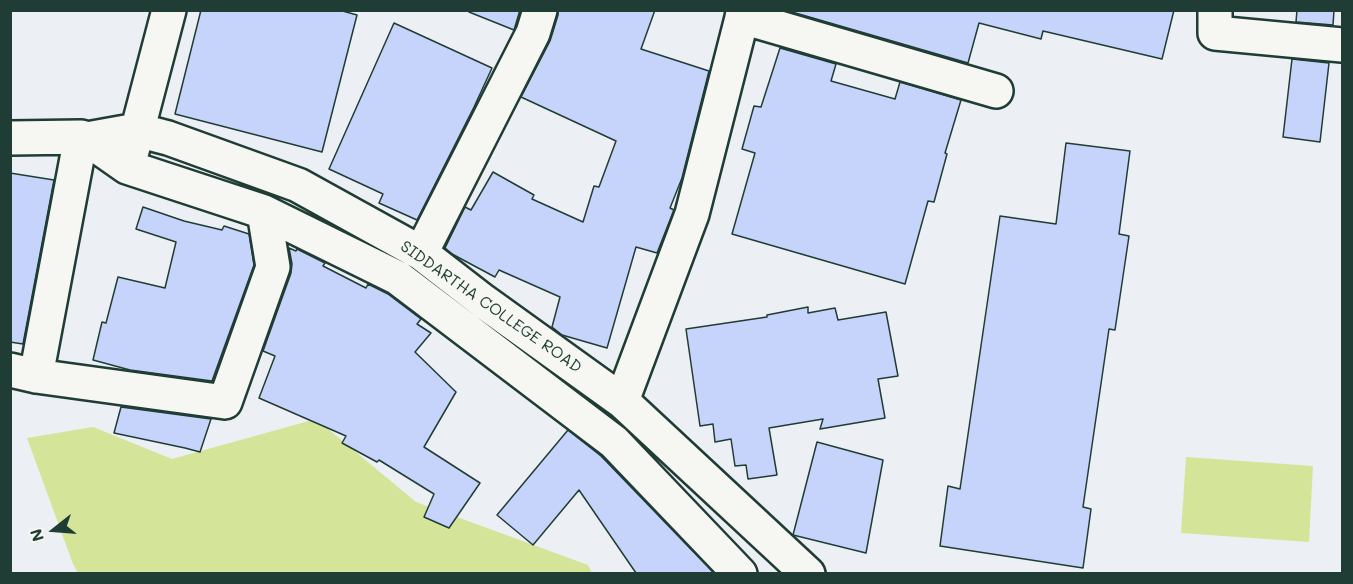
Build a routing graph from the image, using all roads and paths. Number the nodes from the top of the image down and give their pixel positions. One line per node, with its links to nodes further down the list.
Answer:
1 (169, 10): 7 (street)
2 (540, 10): 12 (street)
3 (1215, 10): 5 (street)
4 (743, 14): 6 (street); 14 (street)
5 (1342, 45)
6 (996, 91)
7 (137, 130): 9 (street, SIDDARTHA COLLEGE ROAD); 10 (street); 12 (street, SIDDARTHA COLLEGE ROAD)
8 (10, 138): 9 (street, SIDDARTHA COLLEGE ROAD)
9 (84, 138): 10 (street, SIDDARTHA COLLEGE ROAD); 13 (street)
10 (128, 168): 11 (street, SIDDARTHA COLLEGE ROAD)
11 (264, 212): 13 (street); 15 (street, SIDDARTHA COLLEGE ROAD)
12 (421, 253): 14 (street, SIDDARTHA COLLEGE ROAD)
13 (23, 373)
14 (622, 401): 16 (street, SIDDARTHA COLLEGE ROAD)
15 (740, 573)
16 (808, 573)

